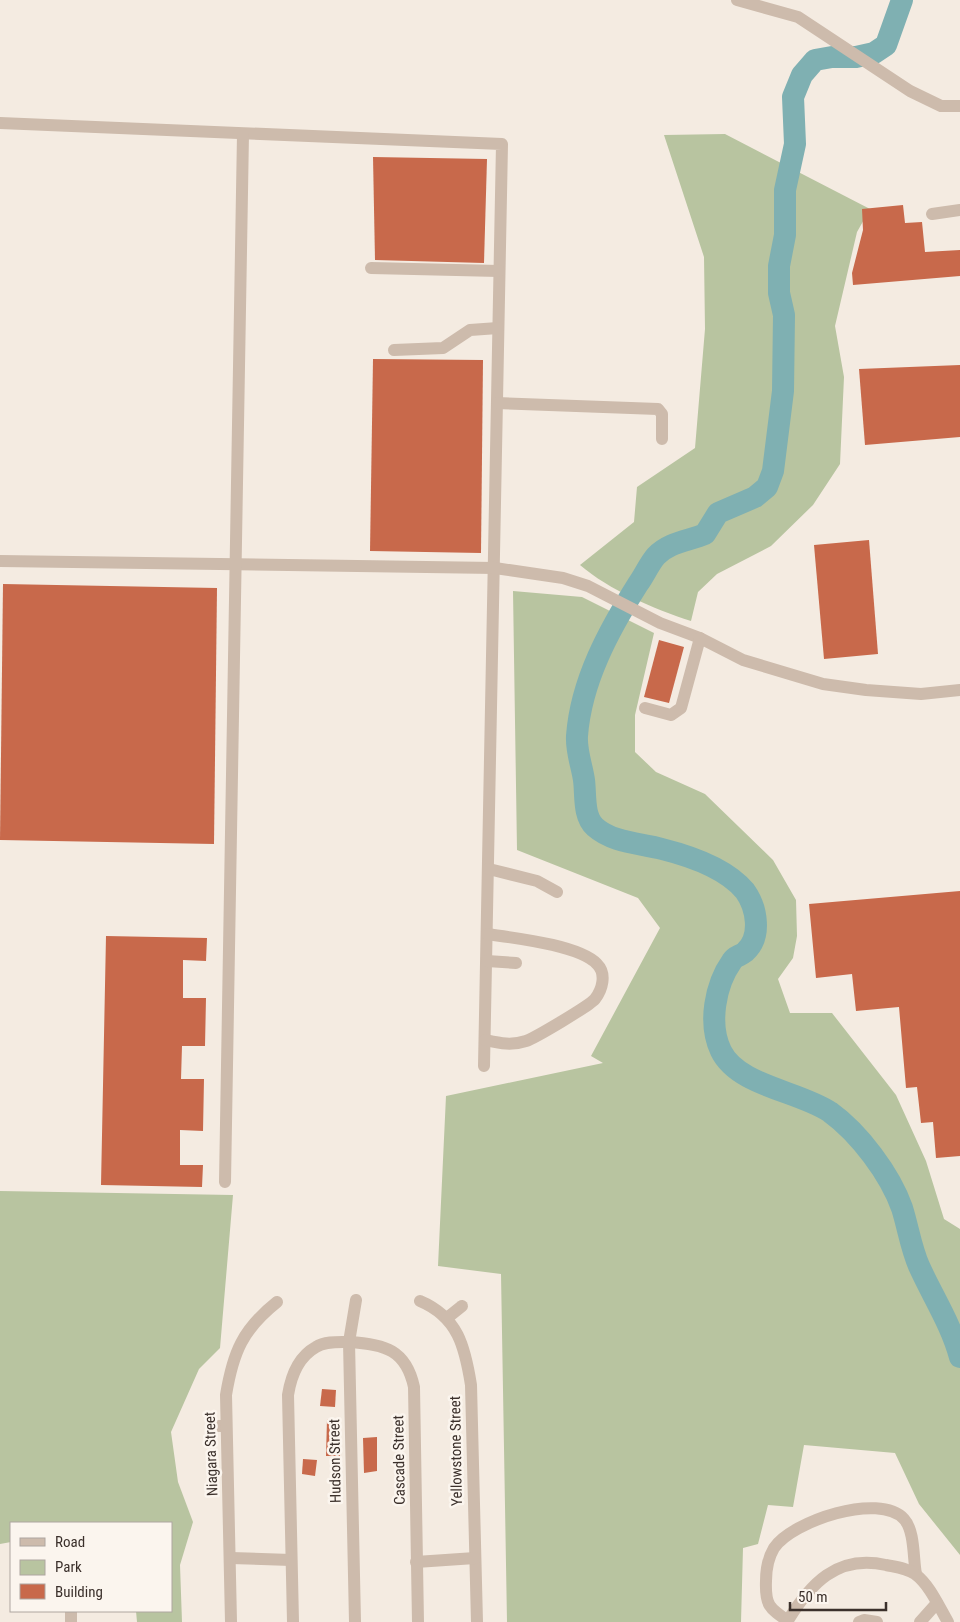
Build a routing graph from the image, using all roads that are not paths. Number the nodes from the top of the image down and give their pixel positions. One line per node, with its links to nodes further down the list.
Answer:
1 (737, 0): 2 (street)
2 (960, 106)
3 (0, 123): 4 (street)
4 (243, 134): 8 (street); 14 (street)
5 (960, 210): 6 (street)
6 (932, 214)
7 (371, 268): 8 (street)
8 (499, 271): 9 (street)
9 (498, 328): 10 (street); 11 (street)
10 (394, 350)
11 (497, 402): 12 (street); 15 (street)
12 (662, 440)
13 (0, 561): 14 (street)
14 (237, 566): 15 (street); 26 (street)
15 (495, 568): 16 (street); 19 (street)
16 (700, 638): 17 (street); 18 (street)
17 (960, 690)
18 (645, 708)
19 (489, 869): 20 (street); 21 (street)
20 (557, 892)
21 (487, 934): 22 (street); 24 (street)
22 (487, 961): 23 (street); 24 (street)
23 (516, 963)
24 (485, 1040): 25 (street)
25 (484, 1066)
26 (225, 1182)
27 (356, 1300): 32 (street, Hudson Street)
28 (420, 1301): 31 (street, Yellowstone Street)
29 (277, 1302): 34 (street, Niagara Street)
30 (462, 1306): 31 (street)
31 (448, 1318): 36 (street, Yellowstone Street)
32 (349, 1342): 37 (street, Cascade Street); 38 (street, Cascade Street); 43 (street, Hudson Street)
33 (212, 1426): 34 (street)
34 (226, 1426): 35 (street, Niagara Street)
35 (231, 1558): 37 (street); 41 (street, Niagara Street)
36 (474, 1558): 38 (street); 45 (street, Yellowstone Street)
37 (292, 1560): 42 (street, Cascade Street)
38 (416, 1562): 44 (street, Cascade Street)
39 (916, 1574): 40 (street); 46 (street); 46 (street)
40 (937, 1603): 49 (street); 50 (street)
41 (231, 1622)
42 (293, 1622)
43 (355, 1622)
44 (418, 1622)
45 (477, 1622)
46 (788, 1622)
47 (859, 1622): 48 (street)
48 (877, 1622)
49 (920, 1622)
50 (948, 1622)

